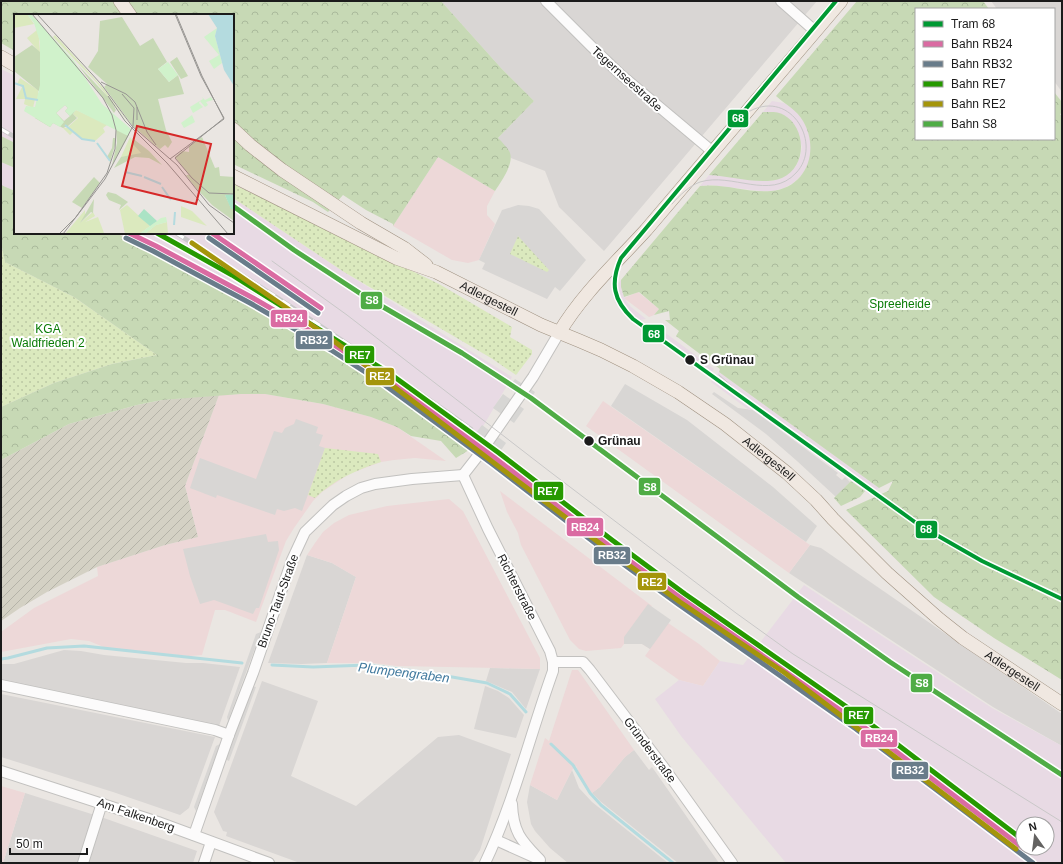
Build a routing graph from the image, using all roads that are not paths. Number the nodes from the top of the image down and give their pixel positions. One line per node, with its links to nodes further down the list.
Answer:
1 (120, 1): 5 (main road)
2 (546, 1): 10 (street, Tegernseestraße)
3 (781, 1): 6 (street)
4 (841, 1): 6 (main road)
5 (129, 14)
6 (815, 31): 10 (main road)
7 (1, 57): 8 (main road)
8 (14, 64)
9 (234, 130): 12 (main road, Adlergestell)
10 (713, 152): 13 (main road)
11 (234, 177): 12 (main road, Adlergestell)
12 (436, 272): 13 (main road, Adlergestell)
13 (559, 333): 14 (street); 17 (main road, Adlergestell)
14 (463, 475): 15 (street, Richterstraße); 18 (street, Bruno-Taut-Straße)
15 (553, 662): 20 (street); 30 (street, Gründerstraße)
16 (1, 685): 18 (street)
17 (1062, 704)
18 (229, 734): 22 (street, Bruno-Taut-Straße)
19 (1, 771): 21 (street, Am Falkenberg)
20 (511, 798): 23 (street); 25 (street)
21 (102, 803): 22 (street, Am Falkenberg); 26 (street)
22 (194, 835): 24 (street, Am Falkenberg)
23 (496, 840): 25 (street); 29 (street)
24 (211, 842): 27 (street); 28 (street, Am Falkenberg)
25 (543, 861)
26 (83, 863)
27 (204, 863)
28 (269, 863)
29 (485, 863)
30 (732, 863)

